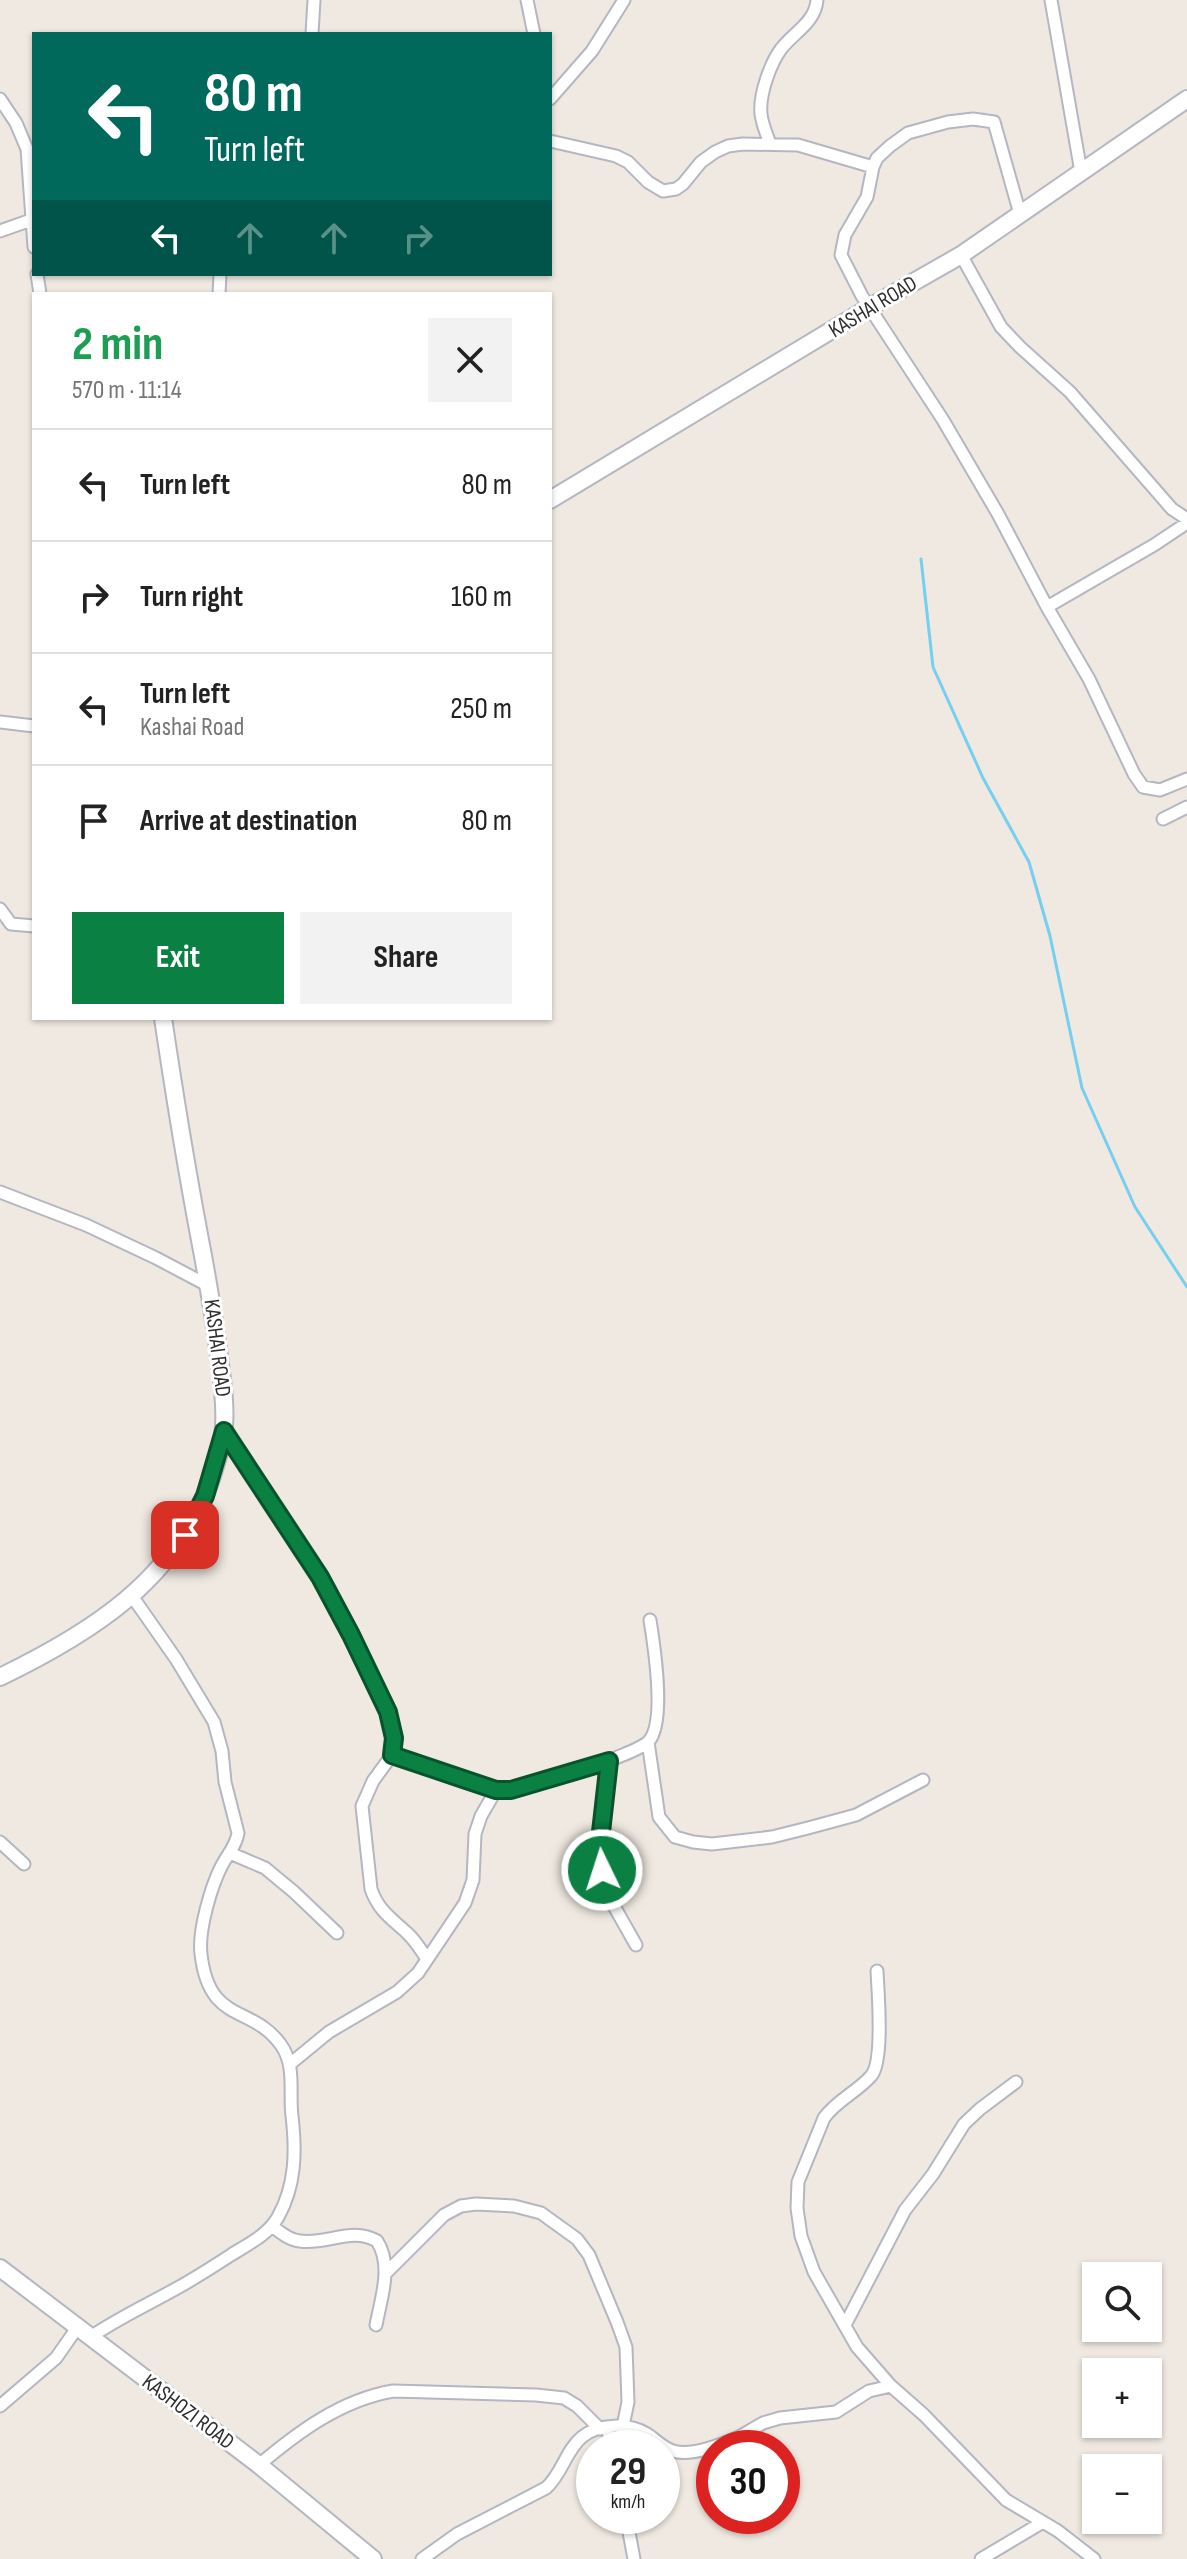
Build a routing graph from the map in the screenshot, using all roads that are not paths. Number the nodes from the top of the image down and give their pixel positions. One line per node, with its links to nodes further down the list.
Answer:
1 (314, 0): 6 (street)
2 (527, 0): 7 (street)
3 (624, 0): 8 (street)
4 (817, 0): 12 (street)
5 (1051, 0): 14 (street)
6 (312, 32)
7 (534, 32)
8 (552, 97)
9 (0, 99): 16 (street)
10 (1187, 99): 14 (street, KASHAI ROAD)
11 (552, 141): 12 (street)
12 (770, 144): 13 (street)
13 (873, 167): 15 (street); 20 (street)
14 (1081, 172): 15 (street, KASHAI ROAD)
15 (1020, 214): 19 (street, KASHAI ROAD)
16 (31, 220): 17 (street); 18 (street)
17 (32, 229)
18 (0, 231)
19 (961, 255): 20 (street, KASHAI ROAD); 22 (street)
20 (870, 307): 21 (street, KASHAI ROAD); 23 (street)
21 (552, 499)
22 (1185, 526): 23 (street)
23 (1047, 607): 26 (street)
24 (0, 722): 25 (street)
25 (32, 726)
26 (1187, 779)
27 (1187, 807): 28 (street)
28 (1163, 819)
29 (0, 909): 30 (street)
30 (32, 926)
31 (163, 1020): 33 (street, KASHAI ROAD)
32 (0, 1192): 33 (street)
33 (209, 1286): 34 (street, KASHAI ROAD)
34 (224, 1431): 35 (street, KASHAI ROAD); 39 (street)
35 (132, 1596): 37 (street, KASHAI ROAD); 44 (street)
36 (650, 1620): 38 (street)
37 (0, 1677)
38 (648, 1742): 40 (street); 41 (street)
39 (392, 1755): 42 (street); 48 (street)
40 (609, 1761): 42 (street); 47 (street)
41 (923, 1780)
42 (496, 1790): 48 (street)
43 (0, 1842): 45 (street)
44 (230, 1853): 46 (street); 50 (street)
45 (24, 1864)
46 (337, 1933)
47 (636, 1945)
48 (427, 1959): 50 (street)
49 (877, 1971): 56 (street)
50 (290, 2064): 52 (street)
51 (1016, 2082): 56 (street)
52 (272, 2226): 54 (street); 57 (street)
53 (0, 2268): 57 (street, KASHOZI ROAD)
54 (386, 2273): 55 (street); 60 (street)
55 (376, 2325)
56 (845, 2325): 58 (street)
57 (83, 2333): 59 (street); 64 (street, KASHOZI ROAD)
58 (891, 2386): 62 (street); 65 (street)
59 (0, 2406)
60 (623, 2426): 61 (street); 63 (street)
61 (604, 2428): 64 (street); 68 (street)
62 (751, 2430)
63 (696, 2450)
64 (259, 2465): 67 (street, KASHOZI ROAD)
65 (1043, 2522): 70 (street); 71 (street)
66 (629, 2534): 69 (street)
67 (373, 2559)
68 (422, 2559)
69 (634, 2559)
70 (981, 2559)
71 (1094, 2559)

